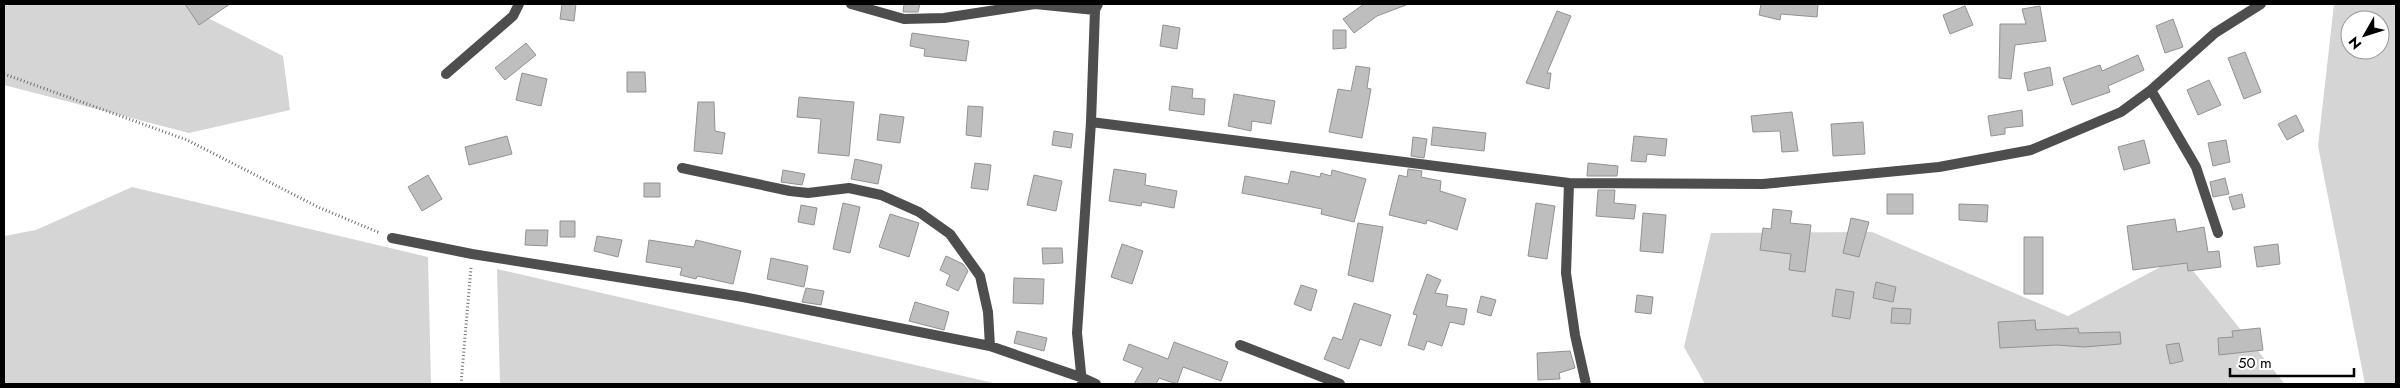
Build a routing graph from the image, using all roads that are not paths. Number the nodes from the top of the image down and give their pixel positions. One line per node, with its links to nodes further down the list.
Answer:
1 (520, 4): 5 (street)
2 (850, 4): 4 (street)
3 (2261, 4): 6 (street)
4 (1097, 7): 7 (street)
5 (446, 74)
6 (2150, 90): 9 (street); 10 (street)
7 (1091, 122): 9 (street); 14 (street)
8 (682, 168): 13 (street)
9 (1569, 183): 17 (street)
10 (2218, 233)
11 (392, 238): 13 (street)
12 (1240, 344): 16 (street)
13 (990, 346): 14 (street)
14 (1083, 381): 15 (street)
15 (1096, 384)
16 (1340, 384)
17 (1586, 384)

